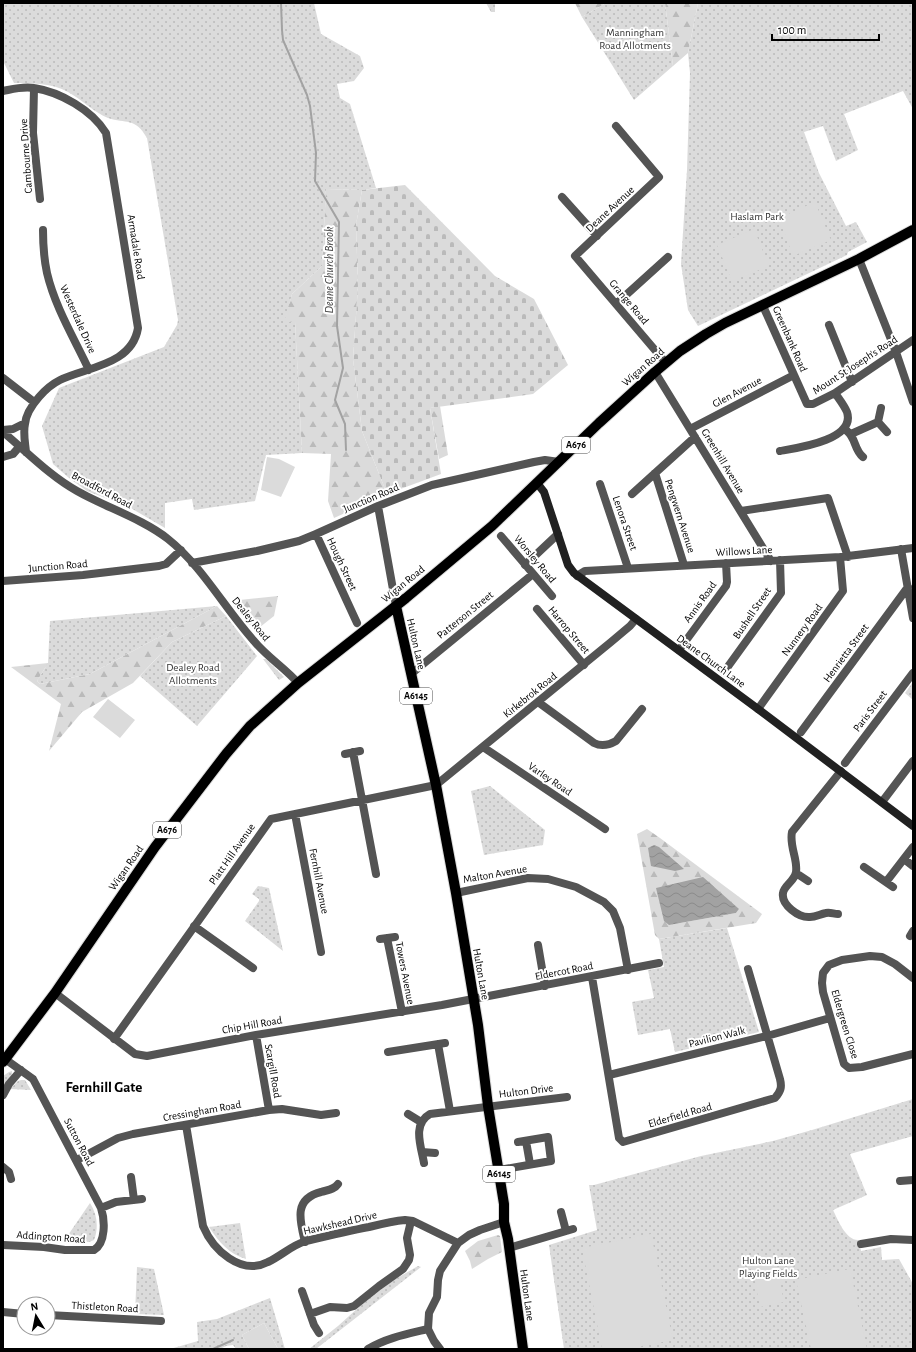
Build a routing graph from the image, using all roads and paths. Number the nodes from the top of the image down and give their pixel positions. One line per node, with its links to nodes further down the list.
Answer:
1 (34, 88): 2 (street, Armadale Road); 5 (street, Cambourne Drive); 18 (street, Armadale Road)
2 (3, 91)
3 (616, 126): 8 (street, Deane Avenue)
4 (562, 197): 8 (street)
5 (40, 199)
6 (43, 230): 18 (street, Westerdale Drive)
7 (913, 230): 11 (main road, Wigan Road / A676)
8 (597, 236): 9 (street, Deane Avenue)
9 (575, 256): 12 (street, Grange Road)
10 (668, 257): 12 (street)
11 (859, 259): 13 (main road, Wigan Road / A676); 16 (street)
12 (616, 304): 17 (street, Grange Road)
13 (763, 306): 17 (main road, Wigan Road / A676); 20 (street, Greenbank Road)
14 (830, 324): 22 (street)
15 (913, 340): 16 (street, Mount St Joseph's Road)
16 (896, 352): 22 (street, Mount St Joseph's Road); 25 (street)
17 (666, 363): 19 (main road, Wigan Road / A676)
18 (89, 370): 24 (street, Armadale Road)
19 (655, 372): 31 (street, Greenhill Avenue); 40 (main road, Wigan Road / A676)
20 (794, 375): 26 (street, Greenbank Road); 31 (street, Glen Avenue)
21 (3, 378): 24 (street)
22 (852, 382): 23 (street, Mount St Joseph's Road)
23 (835, 393): 26 (street, Mount St Joseph's Road); 30 (street)
24 (34, 402): 28 (street, Armadale Road)
25 (913, 402)
26 (807, 404)
27 (881, 408): 29 (street)
28 (25, 422): 32 (street); 36 (street, Armadale Road)
29 (878, 422): 33 (street); 34 (street)
30 (843, 428): 34 (street); 37 (street)
31 (690, 429): 35 (street, Greenhill Avenue)
32 (3, 431): 36 (street, Broadford Road)
33 (887, 432)
34 (851, 434): 39 (street)
35 (695, 437): 41 (street); 46 (street, Greenhill Avenue)
36 (23, 449): 38 (street); 52 (street, Broadford Road)
37 (780, 451)
38 (3, 457)
39 (863, 457)
40 (560, 462): 42 (main road, Wigan Road / A676); 45 (street, Junction Road)
41 (655, 474): 44 (street); 59 (street, Pengwern Avenue)
42 (537, 483): 48 (street, Deane Church Lane); 66 (main road, Wigan Road / A676)
43 (600, 484): 60 (street, Lenora Street)
44 (632, 494)
45 (378, 506): 47 (street, Junction Road); 66 (street)
46 (741, 511): 53 (street); 55 (street, Greenhill Avenue)
47 (316, 534): 56 (street, Junction Road); 70 (street, Hough Street)
48 (558, 534): 58 (street); 62 (street, Deane Church Lane)
49 (501, 536): 58 (street, Worsley Road)
50 (913, 548): 51 (street, Willows Lane)
51 (901, 549): 53 (street, Willows Lane); 64 (street)
52 (181, 550): 56 (street, Broadford Road); 63 (street, Junction Road)
53 (844, 557): 54 (street, Willows Lane); 79 (street, Nunnery Road)
54 (780, 560): 55 (street, Willows Lane); 73 (street, Bushell Street)
55 (771, 561): 57 (street, Willows Lane)
56 (192, 563): 76 (street, Dealey Road)
57 (726, 563): 59 (street, Willows Lane); 71 (street, Annis Road)
58 (525, 565): 61 (street, Worsley Road)
59 (684, 566): 60 (street, Willows Lane)
60 (628, 568): 62 (street, Willows Lane)
61 (533, 574): 65 (street, Worsley Road); 75 (street, Patterson Street)
62 (577, 576): 69 (street, Deane Church Lane)
63 (3, 581)
64 (908, 587): 68 (street); 80 (street, Henrietta Street)
65 (552, 596)
66 (396, 606): 75 (main road, Hulton Lane / A6145); 76 (main road, Wigan Road / A676)
67 (537, 609): 72 (street, Harrop Street)
68 (913, 618)
69 (636, 619): 71 (street, Deane Church Lane); 72 (street, Kirkebrok Road)
70 (357, 623)
71 (679, 650): 79 (street, Deane Church Lane)
72 (584, 665): 77 (street, Kirkebrok Road)
73 (724, 672)
74 (913, 673): 84 (street, Paris Street)
75 (411, 674): 86 (main road, Hulton Lane / A6145)
76 (298, 683): 112 (main road, Wigan Road / A676)
77 (538, 702): 78 (street); 81 (street, Kirkebrok Road)
78 (642, 709)
79 (758, 709): 85 (street, Deane Church Lane)
80 (802, 732)
81 (483, 747): 86 (street, Kirkebrok Road); 91 (street, Varley Road)
82 (353, 752): 87 (street)
83 (913, 761): 88 (street)
84 (845, 763)
85 (842, 771): 88 (street, Deane Church Lane); 96 (street)
86 (436, 785): 87 (street, Platt Hill Avenue); 99 (main road, Hulton Lane / A6145)
87 (362, 801): 89 (street, Platt Hill Avenue); 97 (street)
88 (882, 802): 90 (street, Deane Church Lane)
89 (296, 814): 101 (street, Platt Hill Avenue); 104 (street, Fernhill Avenue)
90 (913, 826)
91 (605, 829)
92 (913, 846): 93 (street)
93 (904, 859): 94 (street); 95 (street)
94 (913, 866)
95 (864, 867)
96 (796, 873): 98 (street); 100 (street)
97 (376, 874)
98 (808, 882)
99 (456, 892): 108 (street, Malton Avenue); 113 (main road, Hulton Lane / A6145)
100 (838, 914)
101 (194, 926): 106 (street); 118 (street, Platt Hill Avenue)
102 (388, 938): 114 (street, Towers Avenue)
103 (538, 945): 111 (street)
104 (321, 952)
105 (658, 964): 108 (street, Eldercot Road)
106 (253, 969)
107 (748, 969): 117 (street, Elderfield Road)
108 (628, 970): 109 (street, Eldercot Road)
109 (592, 977): 111 (street, Eldercot Road); 123 (street, Elderfield Road)
110 (913, 978): 115 (street, Eldergreen Close)
111 (545, 986): 113 (street, Eldercot Road)
112 (55, 993): 118 (street, Chip Hill Road); 121 (main road, Wigan Road / A676)
113 (473, 999): 114 (street, Chip Hill Road); 126 (main road, Hulton Lane / A6145)
114 (402, 1012): 116 (street, Chip Hill Road)
115 (830, 1018): 117 (street, Pavilion Walk); 120 (street, Eldergreen Close)
116 (256, 1035): 118 (street, Chip Hill Road); 127 (street, Scargill Road)
117 (767, 1036): 123 (street, Pavilion Walk); 123 (street, Elderfield Road)
118 (114, 1039)
119 (388, 1052): 128 (street)
120 (913, 1054)
121 (4, 1060): 122 (street, Sutton Road)
122 (21, 1070): 124 (street); 135 (street, Sutton Road)
123 (609, 1075)
124 (3, 1096)
125 (567, 1097): 126 (street, Hulton Drive)
126 (488, 1106): 128 (street, Hulton Drive); 139 (main road, Hulton Lane / A6145)
127 (269, 1110): 129 (street, Cressingham Road); 132 (street, Cressingham Road)
128 (450, 1111): 131 (street, Hulton Drive)
129 (336, 1113)
130 (408, 1114): 131 (street)
131 (421, 1122): 133 (street)
132 (186, 1125): 135 (street, Cressingham Road); 150 (street, Hawkshead Drive)
133 (422, 1152): 134 (street); 136 (street)
134 (435, 1153)
135 (77, 1160): 145 (street, Sutton Road)
136 (424, 1163)
137 (530, 1164): 137 (street); 139 (street)
138 (3, 1167): 141 (street)
139 (499, 1170): 148 (main road, Hulton Lane / A6145)
140 (131, 1178): 145 (street)
141 (11, 1179)
142 (900, 1180): 143 (street)
143 (913, 1180)
144 (338, 1184): 150 (street)
145 (101, 1208): 155 (street, Sutton Road)
146 (561, 1212): 154 (street)
147 (411, 1220): 150 (street, Hawkshead Drive); 151 (street); 159 (street)
148 (504, 1222): 151 (street); 154 (main road, Hulton Lane / A6145)
149 (913, 1240): 152 (street)
150 (305, 1242)
151 (458, 1243): 162 (street)
152 (861, 1244)
153 (3, 1245): 155 (street, Addington Road)
154 (509, 1248): 166 (main road, Hulton Lane / A6145)
155 (97, 1249)
156 (302, 1291): 159 (street)
157 (3, 1312): 158 (street)
158 (16, 1313)
159 (310, 1314): 163 (street)
160 (56, 1315): 161 (street, Thistleton Road)
161 (161, 1321)
162 (428, 1329): 164 (street); 165 (street)
163 (319, 1333)
164 (368, 1349)
165 (440, 1349)
166 (523, 1349)

